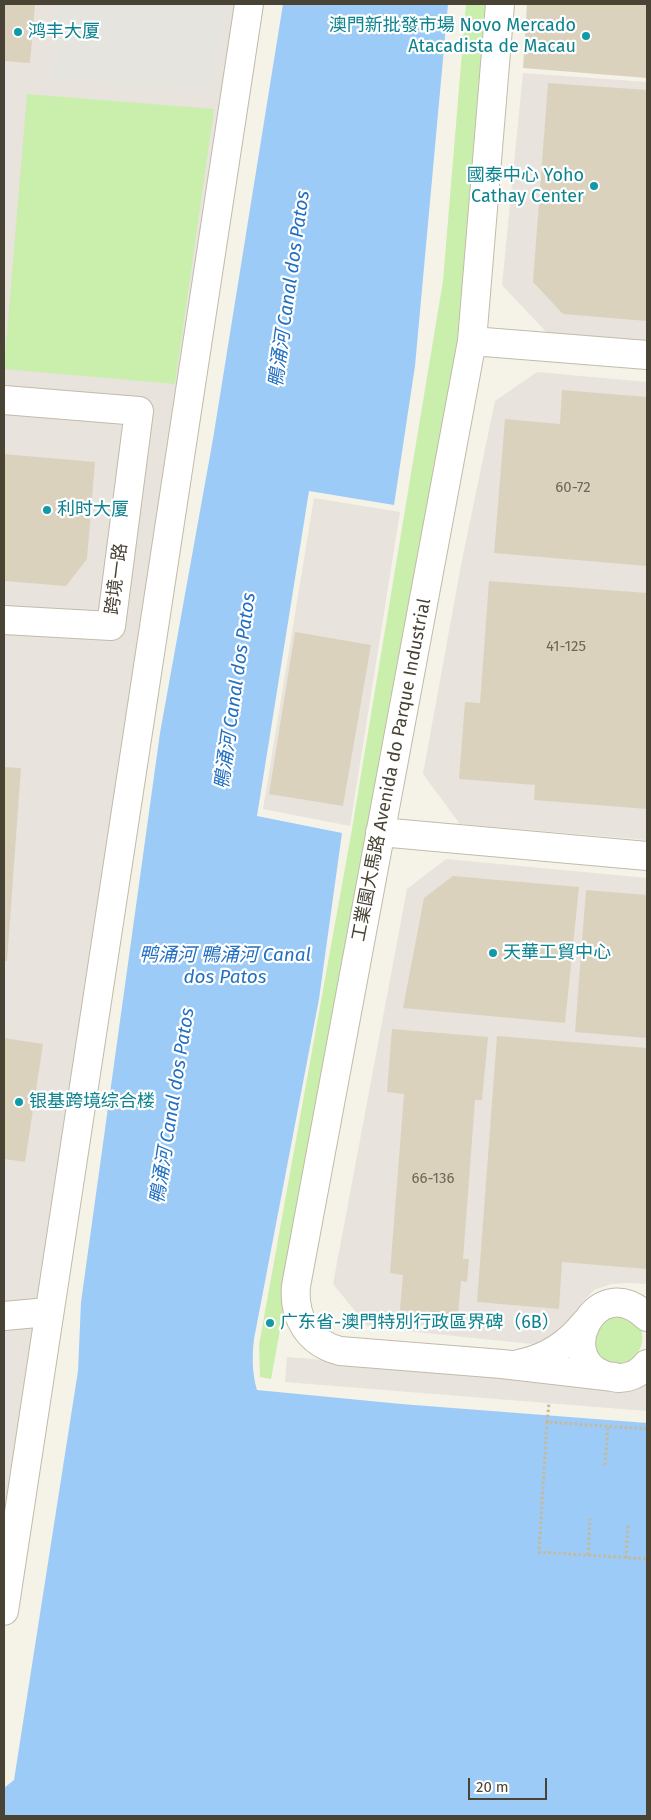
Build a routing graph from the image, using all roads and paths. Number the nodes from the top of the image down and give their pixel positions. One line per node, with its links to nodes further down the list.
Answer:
1 (249, 4): 10 (street)
2 (500, 4): 3 (street, 工業園大馬路 Avenida do Parque Industrial)
3 (472, 341): 4 (street); 7 (street, 工業園大馬路 Avenida do Parque Industrial)
4 (647, 355)
5 (4, 400): 6 (street, 跨境一路)
6 (4, 620)
7 (380, 832): 8 (street); 13 (street, 工業園大馬路 Avenida do Parque Industrial)
8 (647, 856)
9 (641, 1309): 12 (street, 工業園大馬路 Avenida do Parque Industrial)
10 (48, 1312): 11 (street); 26 (street)
11 (4, 1316)
12 (585, 1323): 13 (street, 工業園大馬路 Avenida do Parque Industrial); 15 (street)
13 (502, 1364): 15 (street, 工業園大馬路 Avenida do Parque Industrial)
14 (647, 1364): 15 (street, 工業園大馬路 Avenida do Parque Industrial)
15 (614, 1377)
16 (549, 1403): 17 (path)
17 (547, 1422): 18 (path); 23 (path)
18 (608, 1426): 19 (path); 20 (path)
19 (647, 1429)
20 (605, 1465)
21 (590, 1519): 23 (path)
22 (628, 1524): 24 (path)
23 (588, 1555): 24 (path)
24 (626, 1558): 25 (path)
25 (647, 1559)
26 (4, 1610)

